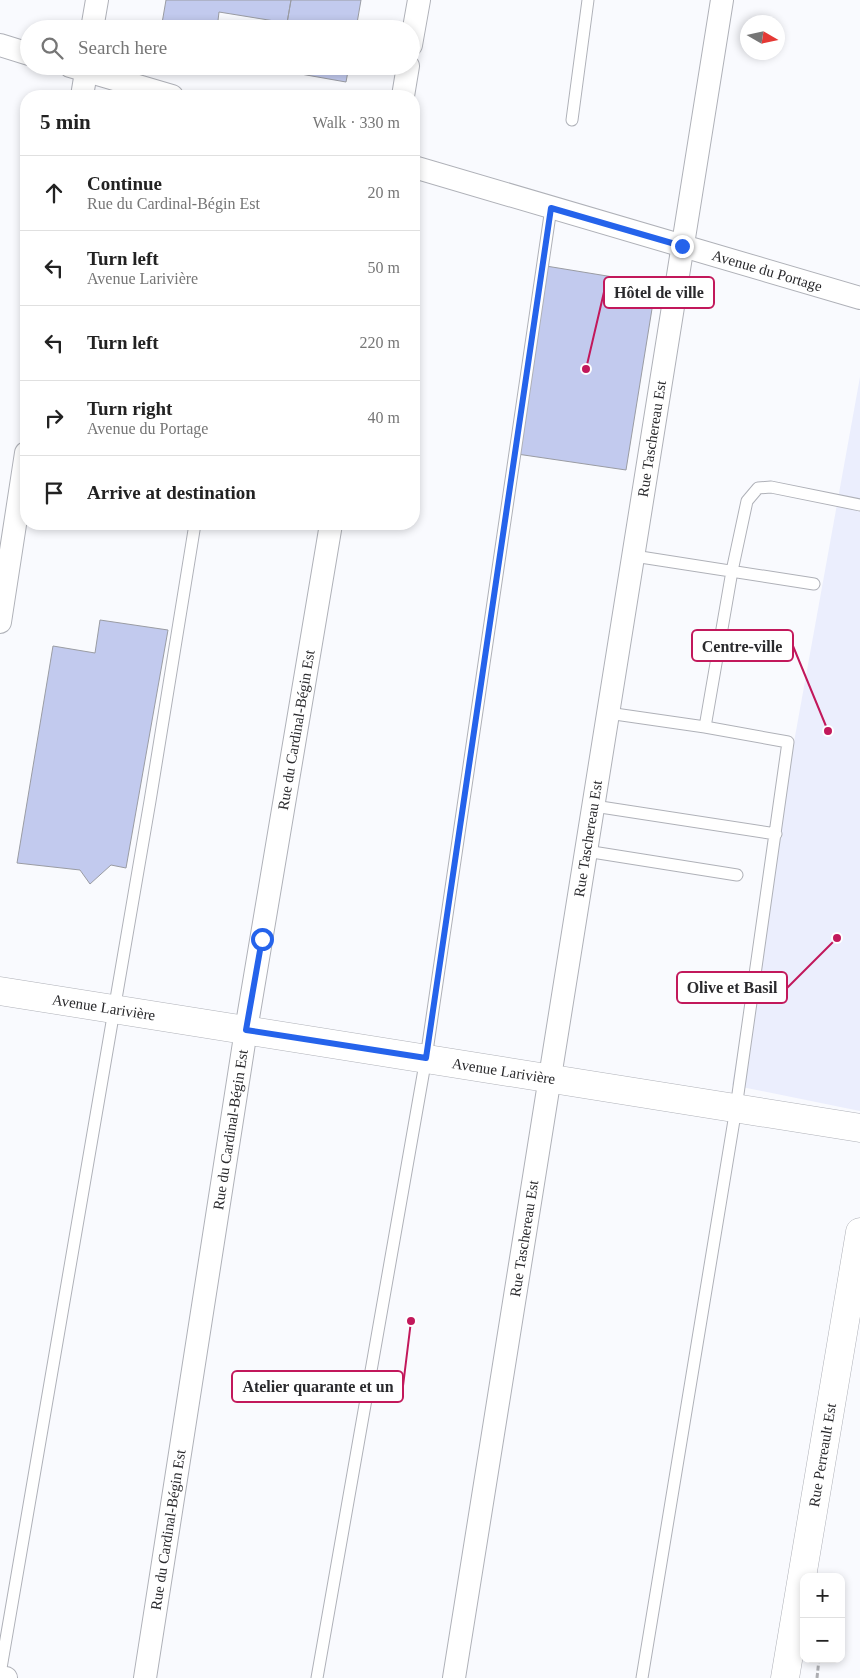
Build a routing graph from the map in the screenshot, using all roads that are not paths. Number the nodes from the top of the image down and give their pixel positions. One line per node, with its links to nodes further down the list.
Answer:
1 (97, 0): 5 (street)
2 (419, 0): 6 (street)
3 (588, 0): 15 (lane)
4 (722, 0): 18 (street, Rue Taschereau Est)
5 (94, 20)
6 (415, 20)
7 (0, 46): 8 (street)
8 (20, 52)
9 (81, 75): 12 (street)
10 (104, 75): 13 (street)
11 (406, 75): 14 (street)
12 (82, 90)
13 (152, 90)
14 (404, 90)
15 (572, 120)
16 (420, 169): 17 (street, Avenue du Portage)
17 (551, 208): 18 (street, Avenue du Portage); 37 (lane)
18 (682, 246): 19 (street, Avenue du Portage); 24 (street, Rue Taschereau Est)
19 (860, 298)
20 (20, 492): 27 (street)
21 (860, 505): 25 (lane)
22 (194, 530): 35 (lane)
23 (330, 530): 36 (street, Rue du Cardinal-Bégin Est)
24 (634, 556): 25 (lane); 28 (street, Rue Taschereau Est)
25 (732, 571): 26 (lane); 29 (lane)
26 (814, 584)
27 (0, 622)
28 (608, 713): 29 (lane); 30 (street, Rue Taschereau Est)
29 (705, 727): 31 (lane)
30 (594, 806): 31 (lane); 32 (street, Rue Taschereau Est)
31 (776, 834): 39 (lane)
32 (586, 851): 33 (lane); 38 (street, Rue Taschereau Est)
33 (737, 875)
34 (0, 991): 35 (main road, Avenue Larivière)
35 (115, 1009): 36 (main road, Avenue Larivière); 42 (lane)
36 (246, 1030): 37 (main road, Avenue Larivière); 44 (street, Rue du Cardinal-Bégin Est)
37 (426, 1058): 38 (main road, Avenue Larivière); 45 (lane)
38 (550, 1078): 39 (main road, Avenue Larivière); 46 (street, Rue Taschereau Est)
39 (736, 1108): 40 (main road, Avenue Larivière); 47 (lane)
40 (860, 1128)
41 (860, 1232): 48 (main road, Rue Perreault Est)
42 (0, 1676): 43 (street)
43 (6, 1678)
44 (145, 1678)
45 (317, 1678)
46 (454, 1678)
47 (642, 1678)
48 (785, 1678)

